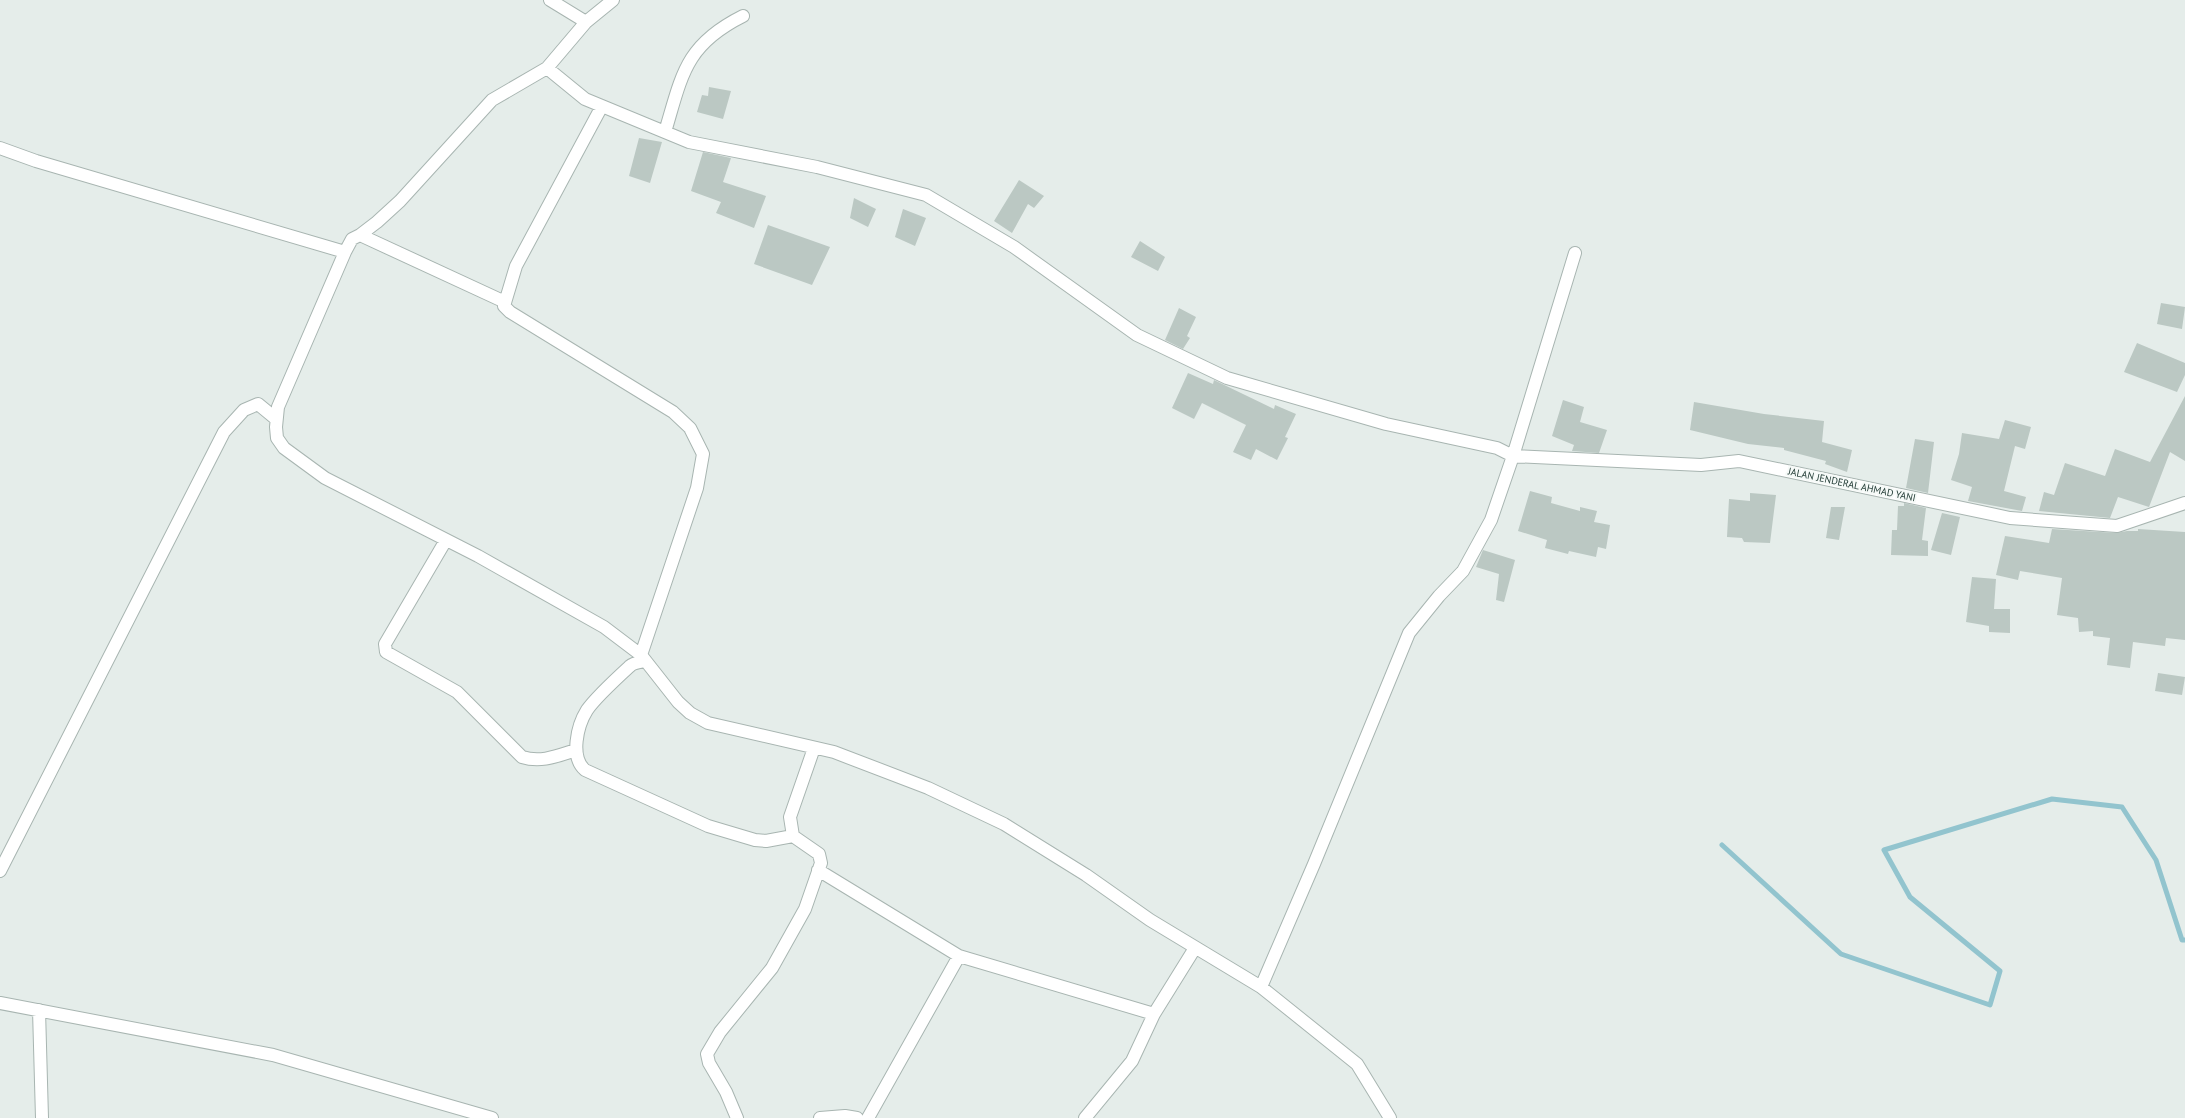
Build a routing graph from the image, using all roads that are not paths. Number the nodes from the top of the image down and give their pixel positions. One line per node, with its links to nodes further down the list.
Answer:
1 (550, 0): 4 (street)
2 (613, 0): 4 (street)
3 (743, 16): 7 (street)
4 (586, 22): 5 (street)
5 (547, 68): 6 (street); 9 (street)
6 (602, 106): 7 (street); 12 (street)
7 (665, 132): 14 (street)
8 (0, 148): 10 (street)
9 (360, 235): 10 (street); 12 (street)
10 (344, 252): 13 (street)
11 (1575, 253): 14 (street)
12 (504, 302): 17 (street)
13 (275, 418): 16 (street); 22 (street)
14 (1513, 456): 15 (street, JALAN JENDERAL AHMAD YANI); 25 (street)
15 (2185, 503)
16 (446, 540): 17 (street); 19 (street)
17 (643, 658): 18 (street); 19 (street)
18 (814, 748): 20 (street); 23 (street)
19 (576, 750): 20 (street)
20 (793, 836): 21 (street)
21 (818, 870): 24 (street); 31 (street)
22 (0, 871)
23 (1195, 948): 25 (street); 28 (street)
24 (959, 956): 28 (street); 34 (street)
25 (1261, 987): 36 (street)
26 (0, 1003): 27 (street)
27 (39, 1010): 29 (street); 30 (street)
28 (1154, 1014): 35 (street)
29 (42, 1118)
30 (492, 1118)
31 (738, 1118)
32 (820, 1118): 33 (street)
33 (857, 1118)
34 (868, 1118)
35 (1085, 1118)
36 (1390, 1118)

